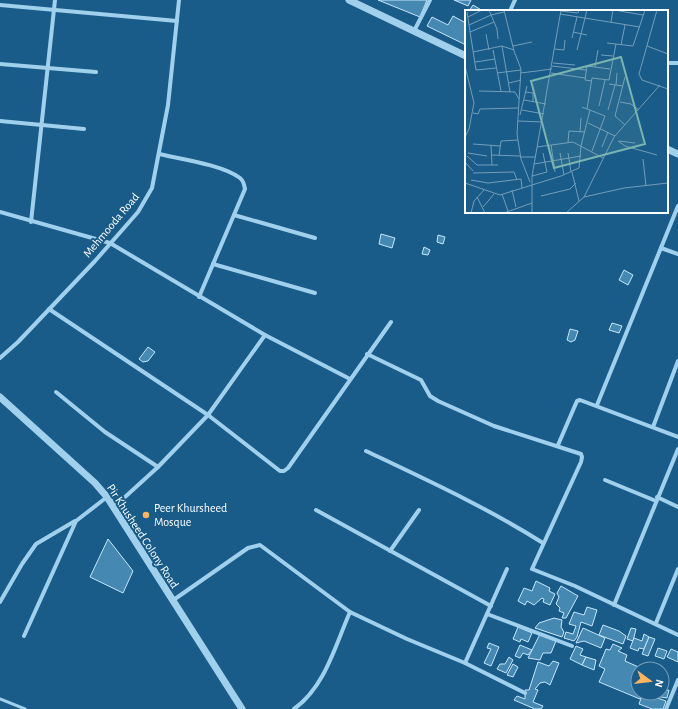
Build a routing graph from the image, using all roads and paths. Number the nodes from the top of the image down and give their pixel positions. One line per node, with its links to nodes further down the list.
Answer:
1 (55, 0): 8 (street)
2 (179, 0): 10 (street, Mehmooda Road)
3 (349, 0): 6 (street)
4 (430, 0): 11 (street)
5 (515, 0): 9 (street)
6 (360, 2): 11 (street)
7 (0, 5): 8 (street)
8 (54, 10): 10 (street); 16 (street)
9 (510, 10)
10 (177, 21): 22 (street, Mehmooda Road)
11 (414, 31): 12 (street)
12 (465, 56)
13 (678, 63): 15 (street)
14 (0, 64): 16 (street)
15 (669, 64)
16 (48, 68): 17 (street); 19 (street)
17 (96, 72)
18 (0, 121): 19 (street)
19 (42, 125): 20 (street); 27 (street)
20 (84, 129)
21 (668, 150): 23 (street)
22 (159, 154): 26 (street); 29 (street, Mehmooda Road)
23 (678, 154)
24 (678, 206): 30 (street)
25 (0, 212): 27 (street)
26 (234, 214): 28 (street); 32 (street)
27 (31, 222): 29 (street)
28 (315, 238)
29 (110, 243): 34 (street); 35 (street, Mehmooda Road)
30 (661, 248): 31 (street); 44 (street)
31 (678, 254)
32 (213, 264): 33 (street); 34 (street)
33 (315, 293)
34 (199, 297): 37 (street)
35 (49, 309): 39 (street, Mehmooda Road); 45 (street)
36 (390, 322): 38 (street)
37 (265, 335): 41 (street); 45 (street)
38 (367, 354): 41 (street); 48 (street)
39 (0, 358)
40 (678, 361): 46 (street)
41 (350, 379): 45 (street)
42 (56, 392): 51 (street)
43 (0, 397): 53 (street, Pir Khusheed Colony Road)
44 (597, 405): 46 (street); 48 (street)
45 (208, 415): 51 (street)
46 (653, 427): 47 (street)
47 (678, 437)
48 (558, 446): 60 (street)
49 (678, 449): 54 (street)
50 (366, 451): 60 (street)
51 (158, 467): 55 (street)
52 (605, 480): 54 (street)
53 (107, 497): 55 (street, Pir Khusheed Colony Road); 59 (street)
54 (657, 499): 56 (street); 66 (street)
55 (114, 507): 64 (street, Pir Khusheed Colony Road)
56 (678, 507)
57 (316, 510): 61 (street)
58 (419, 510): 61 (street)
59 (76, 521): 65 (street); 72 (street)
60 (543, 543): 66 (street)
61 (390, 551): 67 (street)
62 (508, 569): 67 (street)
63 (678, 569): 70 (street)
64 (172, 600): 68 (street); 79 (street, Pir Khusheed Colony Road)
65 (0, 602)
66 (614, 605): 70 (street)
67 (491, 606): 69 (street)
68 (350, 612): 74 (street); 80 (street)
69 (487, 614): 73 (street); 74 (street)
70 (656, 623): 71 (street)
71 (678, 635)
72 (24, 636)
73 (572, 646)
74 (465, 663): 76 (street)
75 (678, 680): 81 (street)
76 (525, 693)
77 (0, 699): 78 (lane)
78 (25, 709)
79 (242, 709)
80 (294, 709)
81 (666, 709)

